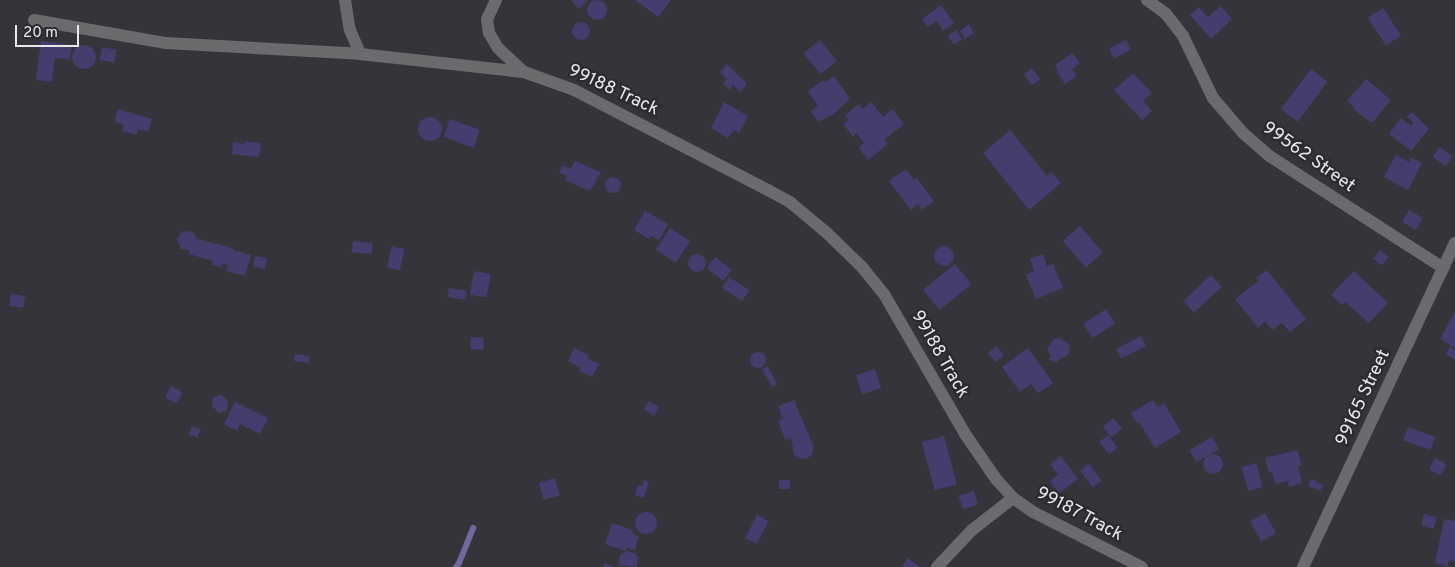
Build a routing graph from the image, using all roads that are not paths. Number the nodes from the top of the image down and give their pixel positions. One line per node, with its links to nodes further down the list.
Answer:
1 (345, 0): 5 (street)
2 (496, 0): 6 (street)
3 (1146, 0): 8 (street, 99562 Street)
4 (34, 20): 5 (street, 99188 Track)
5 (360, 54): 6 (street, 99188 Track)
6 (524, 72): 9 (street, 99188 Track)
7 (1455, 243): 8 (street, 99165 Street)
8 (1443, 268): 12 (street, 99165 Street)
9 (1013, 498): 10 (street, 99187 Track); 11 (street, 99187 Track)
10 (937, 567)
11 (1142, 567)
12 (1303, 567)

